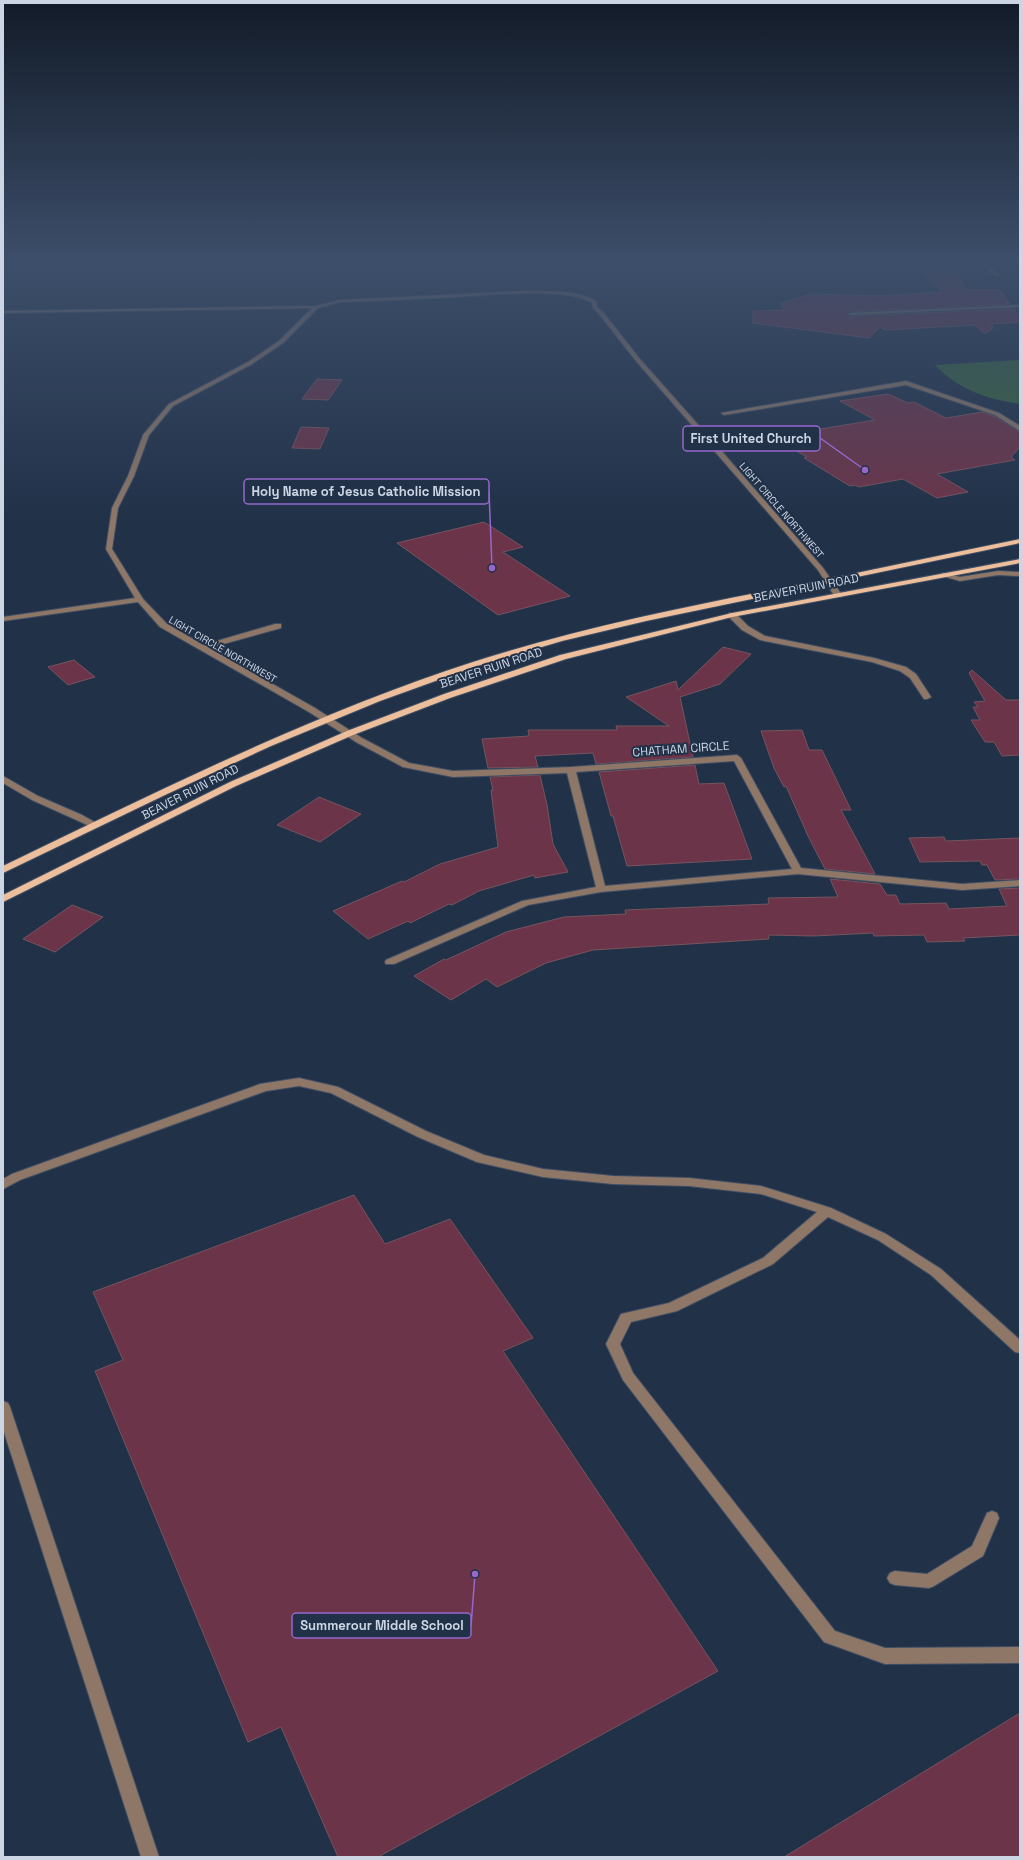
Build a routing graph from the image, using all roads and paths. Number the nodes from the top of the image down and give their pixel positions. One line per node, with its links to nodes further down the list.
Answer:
1 (273, 347): 13 (street, LIGHT CIRCLE NORTHWEST)
2 (628, 347): 6 (street, LIGHT CIRCLE NORTHWEST)
3 (724, 413): 4 (street)
4 (1020, 429)
5 (756, 443): 6 (street)
6 (714, 447): 11 (street, LIGHT CIRCLE NORTHWEST)
7 (1020, 541): 11 (main road, BEAVER RUIN ROAD)
8 (1020, 561): 10 (main road, BEAVER RUIN ROAD)
9 (1020, 574): 10 (street)
10 (943, 575): 12 (main road, BEAVER RUIN ROAD)
11 (830, 581): 12 (street, LIGHT CIRCLE NORTHWEST); 19 (main road, BEAVER RUIN ROAD)
12 (838, 595): 14 (main road, BEAVER RUIN ROAD)
13 (140, 600): 15 (street); 17 (street, LIGHT CIRCLE NORTHWEST)
14 (732, 616): 18 (street); 20 (main road, BEAVER RUIN ROAD)
15 (3, 619)
16 (278, 626): 17 (street)
17 (201, 648): 19 (street, LIGHT CIRCLE NORTHWEST)
18 (928, 698)
19 (326, 719): 20 (street, LIGHT CIRCLE NORTHWEST); 23 (main road, BEAVER RUIN ROAD)
20 (350, 733): 21 (street, CHATHAM CIRCLE); 28 (main road, BEAVER RUIN ROAD)
21 (571, 770): 25 (street, CHATHAM CIRCLE); 27 (street)
22 (3, 779): 23 (street)
23 (95, 825): 24 (main road, BEAVER RUIN ROAD)
24 (3, 870)
25 (798, 871): 26 (street); 27 (street)
26 (1020, 883)
27 (601, 889): 29 (street)
28 (3, 899)
29 (390, 962)
30 (3, 1185): 31 (street)
31 (827, 1211): 32 (street); 36 (street)
32 (1020, 1348)
33 (3, 1407): 37 (street)
34 (992, 1518): 35 (street)
35 (895, 1578)
36 (1020, 1655)
37 (150, 1857)

